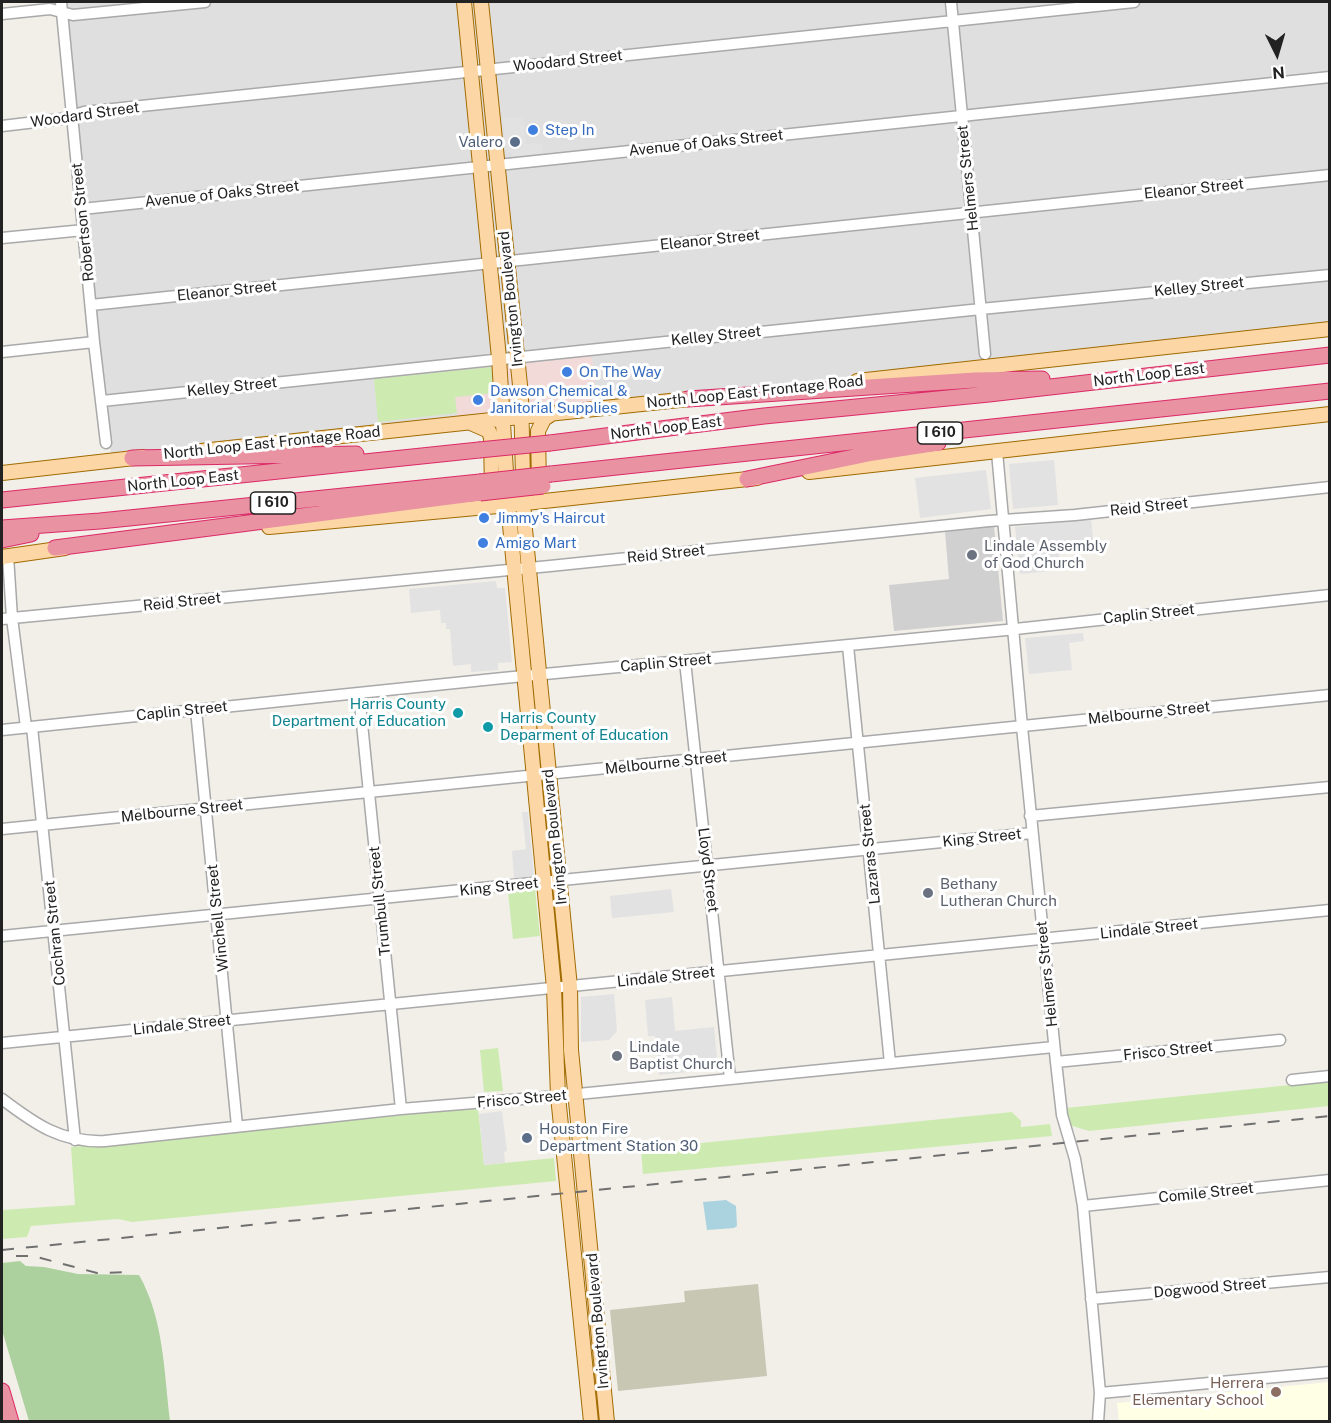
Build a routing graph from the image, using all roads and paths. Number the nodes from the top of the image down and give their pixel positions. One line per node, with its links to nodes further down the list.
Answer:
1 (205, 2): 6 (street)
2 (464, 2): 10 (main road, Irvington Boulevard)
3 (481, 2): 9 (main road, Irvington Boulevard)
4 (951, 2): 8 (street, Helmers Street)
5 (1134, 2): 8 (street, Woodard Street)
6 (61, 6): 7 (street); 12 (street, Robertson Street)
7 (2, 14)
8 (953, 20): 9 (street, Woodard Street); 13 (street, Helmers Street)
9 (487, 69): 10 (street, Woodard Street); 15 (main road, Irvington Boulevard)
10 (471, 71): 12 (street, Woodard Street); 16 (main road, Irvington Boulevard)
11 (1329, 77): 13 (street, Avenue of Oaks Street)
12 (72, 116): 14 (street, Woodard Street); 18 (street, Robertson Street)
13 (962, 116): 15 (street, Avenue of Oaks Street); 19 (street, Helmers Street)
14 (2, 126)
15 (497, 165): 16 (street, Avenue of Oaks Street); 22 (main road, Irvington Boulevard)
16 (480, 167): 18 (street, Avenue of Oaks Street); 23 (main road, Irvington Boulevard)
17 (1329, 175): 19 (street, Eleanor Street)
18 (82, 209): 20 (street, Robertson Street)
19 (972, 213): 22 (street, Eleanor Street); 26 (street, Helmers Street)
20 (84, 230): 21 (street); 25 (street, Robertson Street)
21 (2, 238)
22 (507, 262): 23 (street, Eleanor Street); 32 (main road, Irvington Boulevard)
23 (490, 263): 25 (street, Eleanor Street); 33 (main road, Irvington Boulevard)
24 (1329, 275): 26 (street, Kelley Street)
25 (91, 305): 28 (street, Robertson Street)
26 (981, 309): 30 (street, Helmers Street); 32 (street, Kelley Street)
27 (1329, 329): 36 (main road, North Loop East Frontage Road)
28 (94, 342): 29 (street); 37 (street, Robertson Street)
29 (2, 352)
30 (986, 354)
31 (1329, 355): 34 (highway, North Loop East / I 610)
32 (516, 357): 33 (street, Kelley Street); 41 (main road, Irvington Boulevard)
33 (499, 358): 37 (street, Kelley Street); 42 (main road, Irvington Boulevard)
34 (1131, 377): 36 (highway); 45 (highway, North Loop East / I 610, bridge)
35 (1329, 391): 39 (highway, North Loop East / I 610)
36 (688, 399): 38 (main road, North Loop East Frontage Road)
37 (102, 401): 44 (street, Robertson Street)
38 (554, 413): 41 (main road, North Loop East Frontage Road); 50 (main road)
39 (1115, 414): 49 (highway); 50 (highway, North Loop East / I 610)
40 (1329, 414): 46 (main road)
41 (521, 416): 42 (main road, North Loop East Frontage Road); 54 (main road, Irvington Boulevard)
42 (504, 419): 43 (main road, North Loop East Frontage Road); 55 (main road, Irvington Boulevard)
43 (469, 422): 47 (main road, North Loop East Frontage Road); 56 (main road)
44 (106, 443)
45 (458, 452): 47 (highway); 53 (highway, North Loop East / I 610)
46 (998, 452): 49 (main road); 57 (street, Helmers Street)
47 (132, 458): 48 (main road, North Loop East Frontage Road)
48 (2, 473)
49 (747, 479): 50 (main road)
50 (551, 486): 51 (highway, North Loop East / I 610, bridge); 54 (main road)
51 (480, 488): 58 (highway, North Loop East / I 610); 61 (highway)
52 (1329, 488): 57 (street, Reid Street)
53 (2, 498)
54 (524, 503): 55 (main road); 63 (main road, Irvington Boulevard)
55 (508, 504): 56 (main road); 64 (main road, Irvington Boulevard)
56 (471, 507): 61 (main road)
57 (1003, 520): 63 (street, Reid Street); 67 (street, Helmers Street)
58 (100, 521): 59 (highway, North Loop East / I 610); 60 (highway)
59 (2, 528)
60 (2, 540)
61 (56, 548): 62 (main road)
62 (5, 556): 66 (street, Cochran Street)
63 (529, 568): 64 (street, Reid Street); 70 (main road, Irvington Boulevard)
64 (513, 569): 66 (street, Reid Street); 71 (main road, Irvington Boulevard)
65 (1329, 596): 67 (street, Caplin Street)
66 (7, 619): 75 (street, Cochran Street)
67 (1012, 629): 68 (street, Caplin Street); 76 (street, Helmers Street)
68 (848, 646): 69 (street, Caplin Street); 78 (street, Lazaras Street)
69 (685, 661): 70 (street, Caplin Street); 79 (street, Lloyd Street)
70 (538, 675): 71 (street, Caplin Street); 80 (main road, Irvington Boulevard)
71 (523, 676): 72 (street, Caplin Street); 81 (main road, Irvington Boulevard)
72 (359, 694): 74 (street, Caplin Street); 83 (street, Trumbull Street)
73 (1329, 695): 76 (street, Melbourne Street)
74 (196, 710): 75 (street, Caplin Street); 84 (street, Winchell Street)
75 (29, 727): 77 (street, Caplin Street); 86 (street, Cochran Street)
76 (1022, 727): 78 (street, Melbourne Street); 85 (street, Helmers Street)
77 (2, 730)
78 (859, 742): 79 (street, Melbourne Street); 89 (street, Lazaras Street)
79 (695, 760): 80 (street, Melbourne Street); 90 (street, Lloyd Street)
80 (549, 774): 81 (street, Melbourne Street); 91 (main road, Irvington Boulevard)
81 (532, 775): 83 (street, Melbourne Street); 92 (main road, Irvington Boulevard)
82 (1329, 787): 85 (street, King Street)
83 (369, 792): 84 (street, Melbourne Street); 93 (street, Trumbull Street)
84 (206, 808): 86 (street, Melbourne Street); 95 (street, Winchell Street)
85 (1030, 816): 88 (street, Helmers Street)
86 (43, 825): 87 (street, Melbourne Street); 96 (street, Cochran Street)
87 (2, 829)
88 (1032, 833): 89 (street, King Street); 98 (street, Helmers Street)
89 (869, 849): 90 (street, King Street); 99 (street, Lazaras Street)
90 (708, 866): 91 (street, King Street); 100 (street, Lloyd Street)
91 (560, 881): 92 (street, King Street); 101 (main road, Irvington Boulevard)
92 (543, 882): 93 (street, King Street); 102 (main road, Irvington Boulevard)
93 (379, 899): 95 (street, King Street); 103 (street, Trumbull Street)
94 (1329, 910): 98 (street, Lindale Street)
95 (218, 914): 96 (street, King Street); 104 (street, Winchell Street)
96 (54, 931): 97 (street, King Street); 105 (street, Cochran Street)
97 (2, 936)
98 (1044, 939): 99 (street, Lindale Street); 108 (street, Helmers Street)
99 (880, 956): 100 (street, Lindale Street); 110 (street, Lazaras Street)
100 (720, 972): 101 (street, Lindale Street); 112 (street, Lloyd Street)
101 (570, 987): 102 (street, Lindale Street); 114 (main road, Irvington Boulevard)
102 (554, 988): 103 (street, Lindale Street); 115 (main road, Irvington Boulevard)
103 (391, 1003): 104 (street, Lindale Street); 117 (street, Trumbull Street)
104 (228, 1020): 105 (street, Lindale Street); 118 (street, Winchell Street)
105 (65, 1037): 107 (street, Lindale Street); 121 (street, Cochran Street)
106 (1280, 1040): 109 (street, Frisco Street)
107 (2, 1043)
108 (1054, 1047): 109 (street, Helmers Street); 110 (street, Frisco Street)
109 (1056, 1062): 123 (street, Helmers Street)
110 (890, 1063): 112 (street, Frisco Street)
111 (1329, 1076): 113 (street)
112 (730, 1078): 114 (street, Frisco Street)
113 (1292, 1080)
114 (576, 1094): 115 (street, Frisco Street); 119 (main road, Irvington Boulevard)
115 (558, 1096): 117 (street, Frisco Street); 120 (main road, Irvington Boulevard)
116 (2, 1099): 121 (street, Frisco Street)
117 (401, 1109): 118 (street, Frisco Street)
118 (237, 1126): 121 (street, Frisco Street)
119 (579, 1128): 120 (main road); 124 (main road, Irvington Boulevard)
120 (562, 1130): 125 (main road, Irvington Boulevard)
121 (75, 1140)
122 (1329, 1180): 123 (street, Comile Street)
123 (1083, 1206): 127 (street, Helmers Street)
124 (589, 1222): 125 (main road); 128 (main road, Irvington Boulevard)
125 (572, 1224): 129 (main road, Irvington Boulevard)
126 (1329, 1276): 127 (street, Dogwood Street)
127 (1091, 1299): 132 (street, Helmers Street)
128 (597, 1324): 129 (main road); 133 (main road, Irvington Boulevard)
129 (581, 1326): 134 (main road, Irvington Boulevard)
130 (1329, 1372): 132 (street)
131 (2, 1391): 135 (highway)
132 (1100, 1393): 138 (street, Helmers Street)
133 (605, 1403): 134 (main road); 137 (main road, Irvington Boulevard)
134 (589, 1405): 136 (main road, Irvington Boulevard)
135 (10, 1422)
136 (591, 1422)
137 (607, 1422)
138 (1098, 1422)

